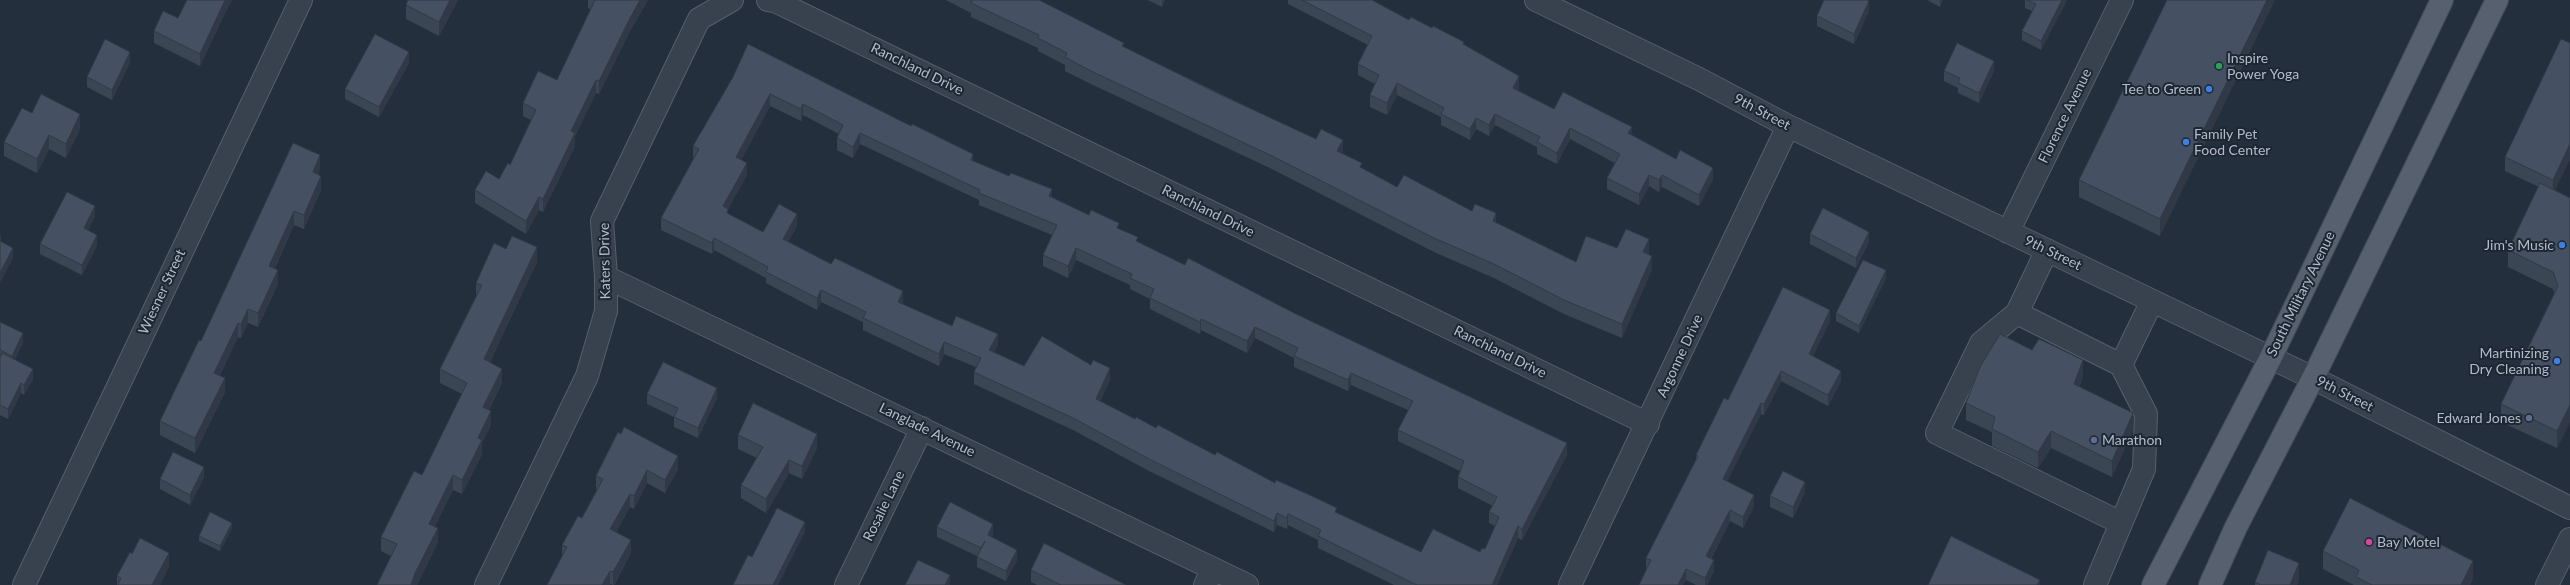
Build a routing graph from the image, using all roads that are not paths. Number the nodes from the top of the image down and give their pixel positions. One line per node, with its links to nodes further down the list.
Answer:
1 (301, 0): 23 (street, Wiesner Street)
2 (732, 0): 11 (street, Katers Drive)
3 (768, 0): 17 (street, Ranchland Drive)
4 (1536, 0): 8 (street, 9th Street)
5 (2122, 0): 9 (street, Florence Avenue)
6 (2442, 0): 14 (main road, South Military Avenue)
7 (2497, 0): 16 (main road)
8 (1788, 126): 9 (street, 9th Street); 17 (street, Argonne Drive)
9 (2008, 232): 10 (street, 9th Street)
10 (2046, 250): 12 (street, 9th Street); 13 (street)
11 (606, 277): 18 (street, Langlade Avenue); 24 (street, Katers Drive)
12 (2152, 301): 14 (street, 9th Street); 15 (street)
13 (2017, 313): 15 (street); 20 (street)
14 (2270, 359): 16 (street, 9th Street); 29 (main road, South Military Avenue)
15 (2121, 365): 20 (street)
16 (2313, 378): 19 (street, 9th Street); 30 (main road)
17 (1648, 424): 27 (street, Argonne Drive)
18 (922, 428): 22 (street, Langlade Avenue); 25 (street, Rosalie Lane)
19 (2570, 508)
20 (2121, 523): 28 (street)
21 (2570, 539): 31 (street)
22 (1209, 577): 26 (street, Langlade Avenue)
23 (24, 585)
24 (486, 585)
25 (846, 585)
26 (1247, 585)
27 (1570, 585)
28 (2095, 585)
29 (2153, 585)
30 (2210, 585)
31 (2547, 585)

